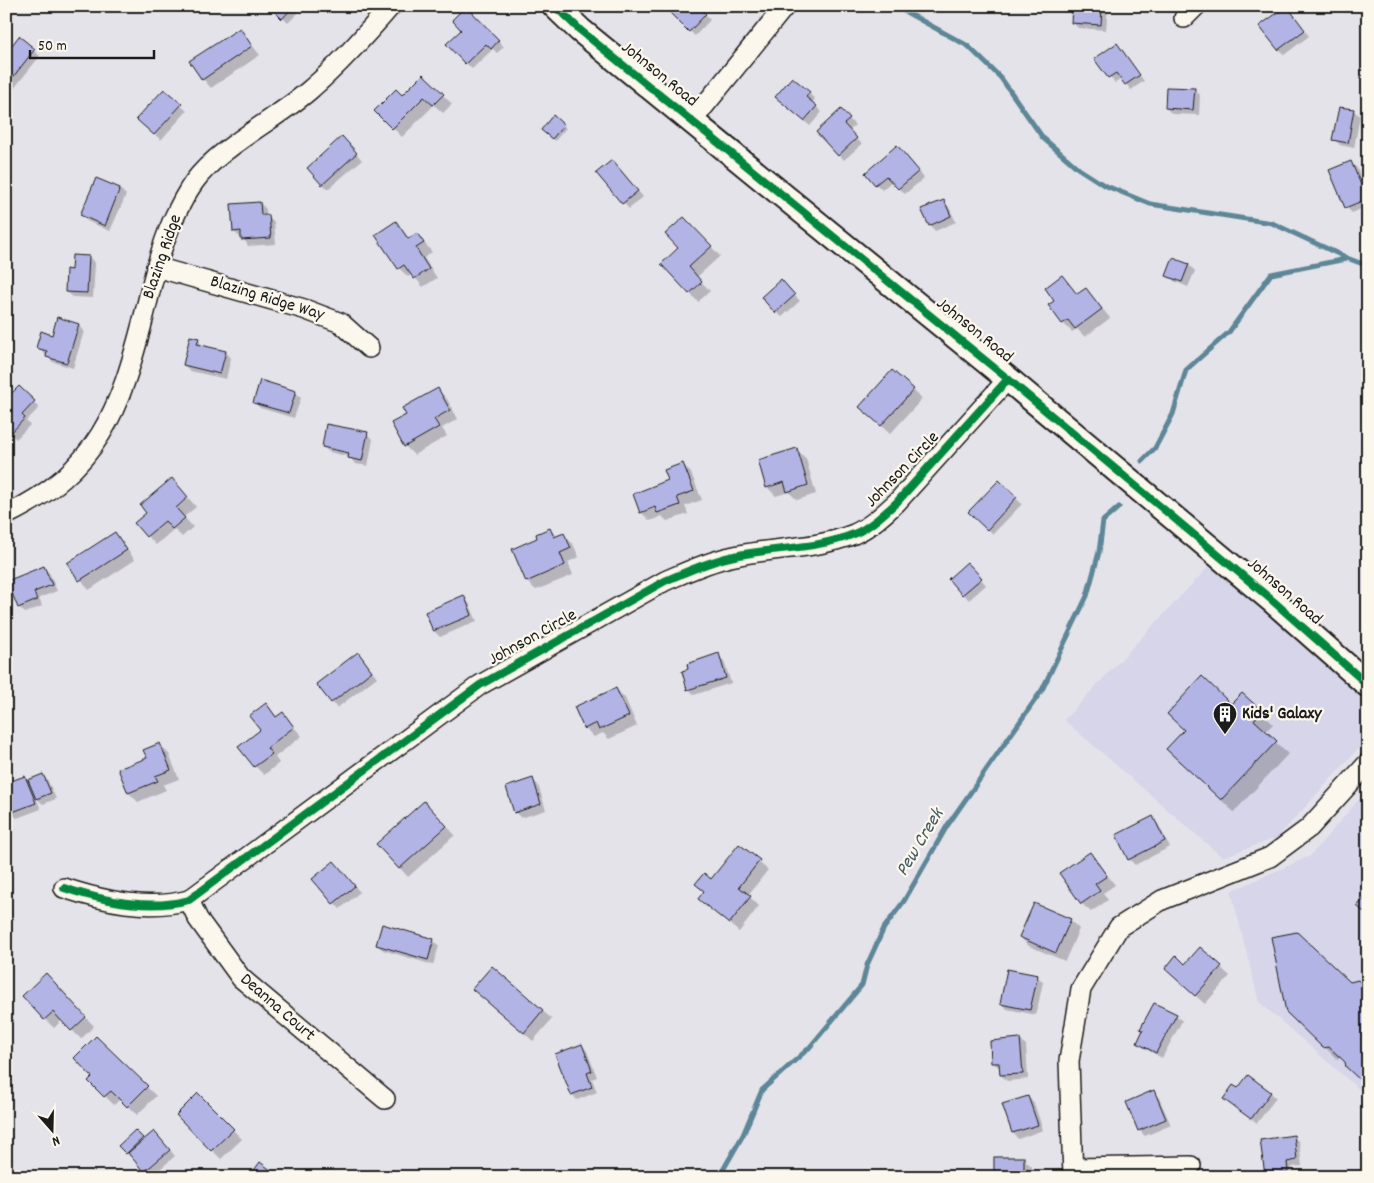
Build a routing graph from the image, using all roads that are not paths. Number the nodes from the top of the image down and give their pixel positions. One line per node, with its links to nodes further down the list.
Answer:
1 (391, 6): 5 (street, Blazing Ridge)
2 (555, 6): 4 (street, Johnson Road)
3 (785, 6): 4 (street)
4 (692, 121): 7 (street, Johnson Road)
5 (156, 267): 6 (street, Blazing Ridge Way); 8 (street, Blazing Ridge)
6 (369, 348)
7 (1008, 379): 9 (street, Johnson Road); 12 (street, Johnson Circle)
8 (6, 515)
9 (1368, 685)
10 (1368, 763): 15 (street)
11 (64, 888): 12 (street, Johnson Circle)
12 (189, 900): 13 (street, Deanna Court)
13 (385, 1099)
14 (1191, 1166): 15 (street)
15 (1073, 1172)

